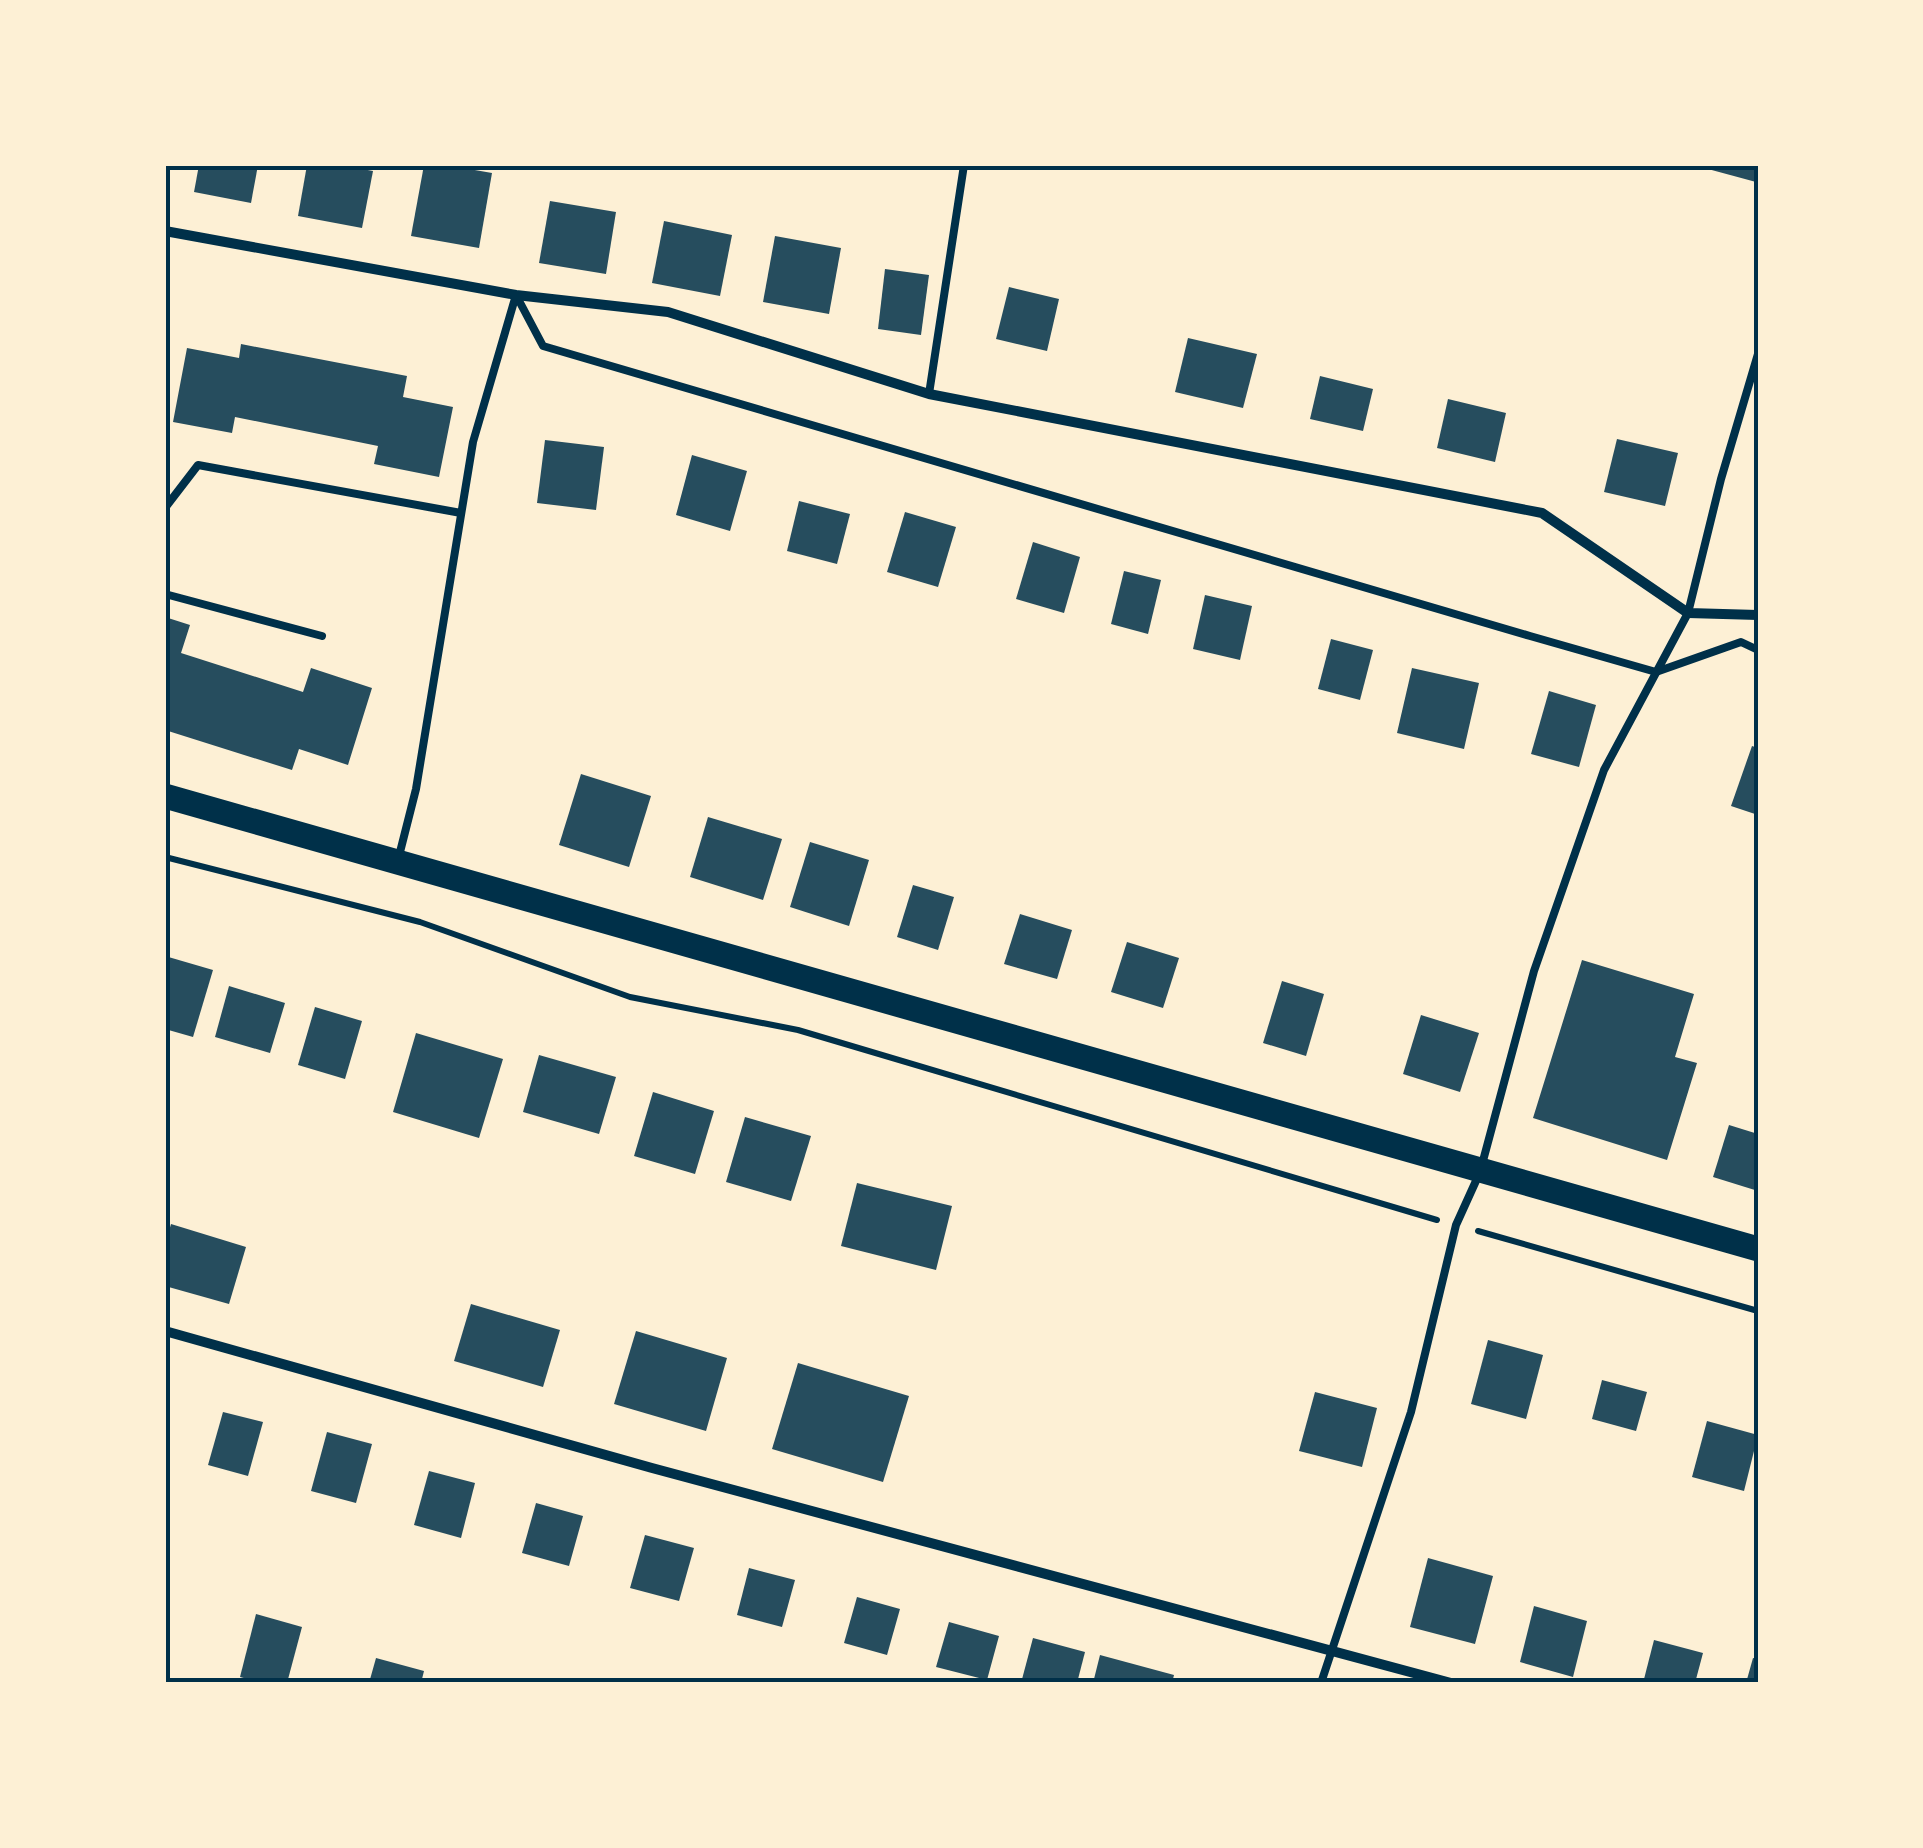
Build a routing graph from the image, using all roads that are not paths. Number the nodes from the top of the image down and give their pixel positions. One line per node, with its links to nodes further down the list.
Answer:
1 (964, 165): 5 (lane)
2 (165, 231): 3 (street)
3 (516, 295): 5 (street); 7 (lane); 13 (lane)
4 (1758, 354): 9 (lane)
5 (929, 394): 9 (street)
6 (165, 508): 7 (lane)
7 (461, 513): 15 (lane)
8 (165, 594): 11 (lane)
9 (1688, 614): 10 (street); 13 (lane)
10 (1758, 615)
11 (322, 636)
12 (1758, 650): 13 (lane)
13 (1656, 672): 16 (lane)
14 (165, 796): 15 (main road)
15 (397, 862): 16 (main road)
16 (1480, 1172): 17 (main road); 19 (lane)
17 (1758, 1249)
18 (165, 1331): 19 (street)
19 (1330, 1648): 20 (lane); 21 (street)
20 (1321, 1683)
21 (1451, 1683)

